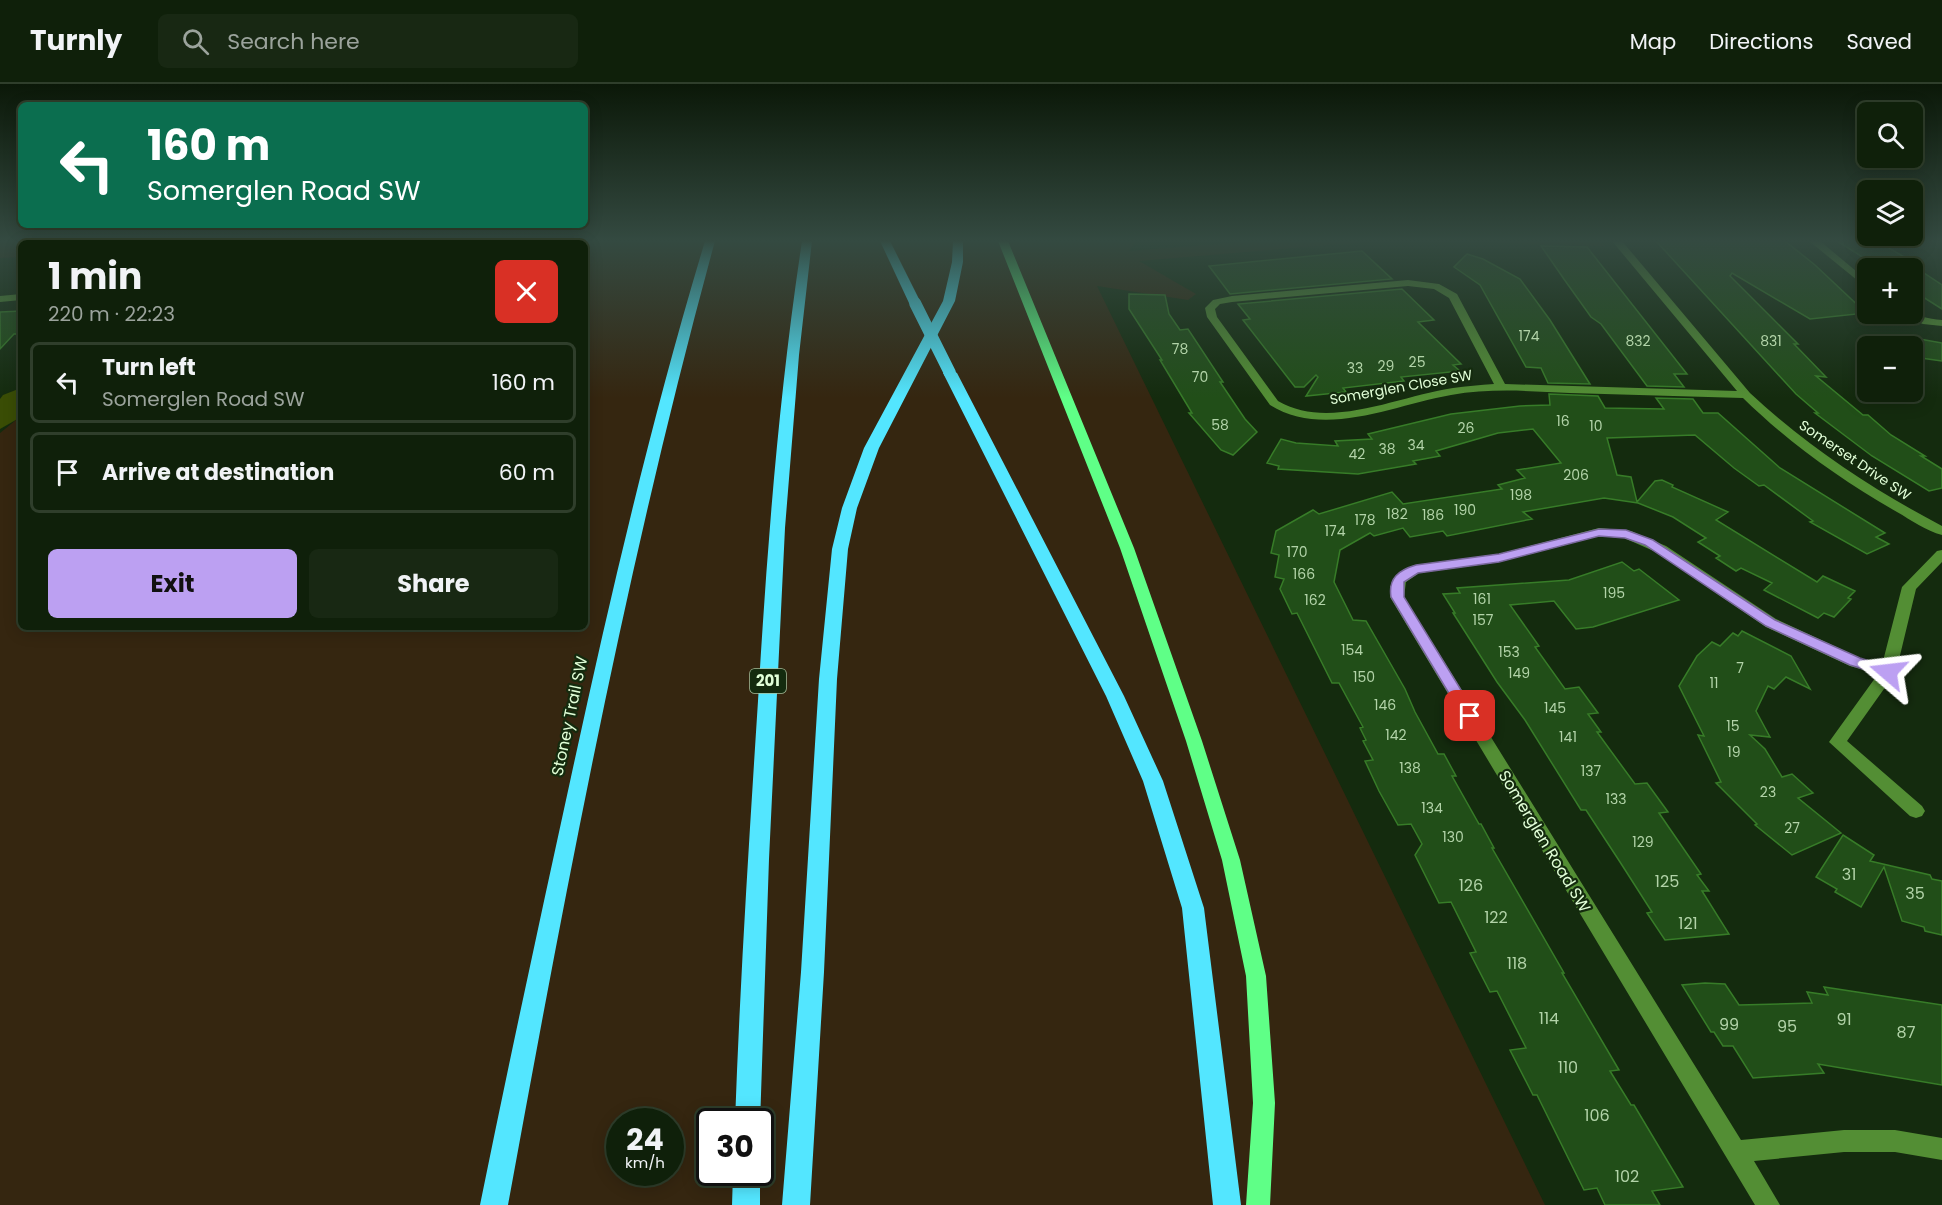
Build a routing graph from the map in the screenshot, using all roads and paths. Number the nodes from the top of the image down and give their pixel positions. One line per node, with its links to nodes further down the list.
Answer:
1 (695, 293): 23 (highway, Stoney Trail SW)
2 (801, 293): 19 (highway, 201)
3 (910, 293): 26 (highway, bridge)
4 (952, 293): 25 (highway)
5 (1024, 293): 27 (main road)
6 (1295, 293): 13 (street, Somerglen Close SW)
7 (1448, 293): 13 (street, Somerglen Close SW)
8 (1661, 293): 14 (street, Somerset Drive SW)
9 (18, 297): 10 (street)
10 (0, 299)
11 (1923, 321): 12 (street)
12 (1942, 323)
13 (1501, 387): 14 (street, Somerglen Close SW)
14 (1746, 395): 15 (street, Somerset Drive SW)
15 (1942, 531)
16 (1942, 554): 17 (street)
17 (1888, 672): 18 (street); 21 (street, Somerglen Road SW)
18 (1916, 812)
19 (749, 1108)
20 (1942, 1149): 21 (street)
21 (1735, 1152): 28 (street)
22 (747, 1186): 24 (highway)
23 (494, 1205)
24 (746, 1205)
25 (796, 1205)
26 (1227, 1205)
27 (1258, 1205)
28 (1768, 1205)

